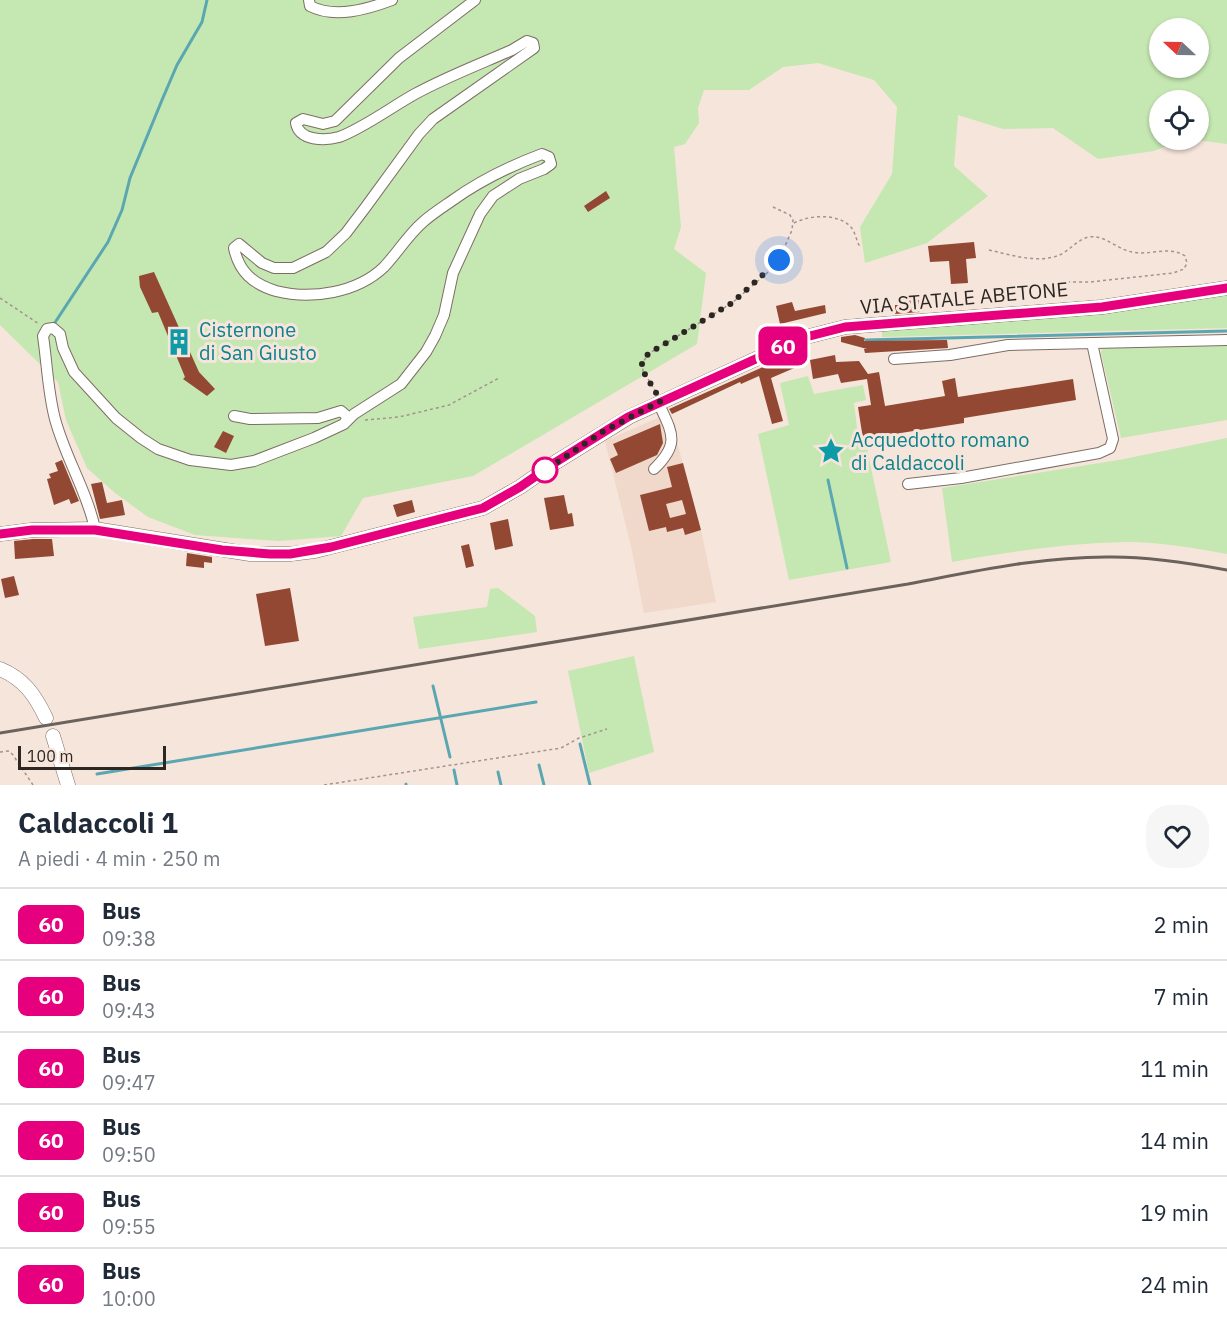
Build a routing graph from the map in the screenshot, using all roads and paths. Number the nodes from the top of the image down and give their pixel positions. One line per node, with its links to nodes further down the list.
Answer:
1 (309, 0): 2 (lane)
2 (392, 0)
3 (475, 0): 19 (lane)
4 (772, 207): 5 (path)
5 (794, 223): 6 (path); 16 (path)
6 (861, 248)
7 (989, 250): 10 (path)
8 (1227, 288): 10 (main road, VIA STATALE ABETONE)
9 (0, 298): 11 (path)
10 (1061, 310): 16 (main road, VIA STATALE ABETONE)
11 (47, 329): 19 (lane); 22 (lane)
12 (1227, 340): 13 (lane)
13 (1092, 343): 14 (lane); 21 (lane)
14 (894, 359)
15 (499, 378): 18 (path)
16 (659, 401): 20 (lane); 22 (main road, VIA STATALE ABETONE)
17 (234, 416): 19 (lane)
18 (366, 420)
19 (344, 424)
20 (654, 469)
21 (908, 484)
22 (95, 530): 23 (main road, VIA STATALE ABETONE)
23 (0, 534)
24 (0, 669): 25 (main road)
25 (46, 718)
26 (607, 729): 31 (path)
27 (53, 736): 30 (main road)
28 (0, 752): 29 (path)
29 (33, 785)
30 (68, 785)
31 (324, 785)

